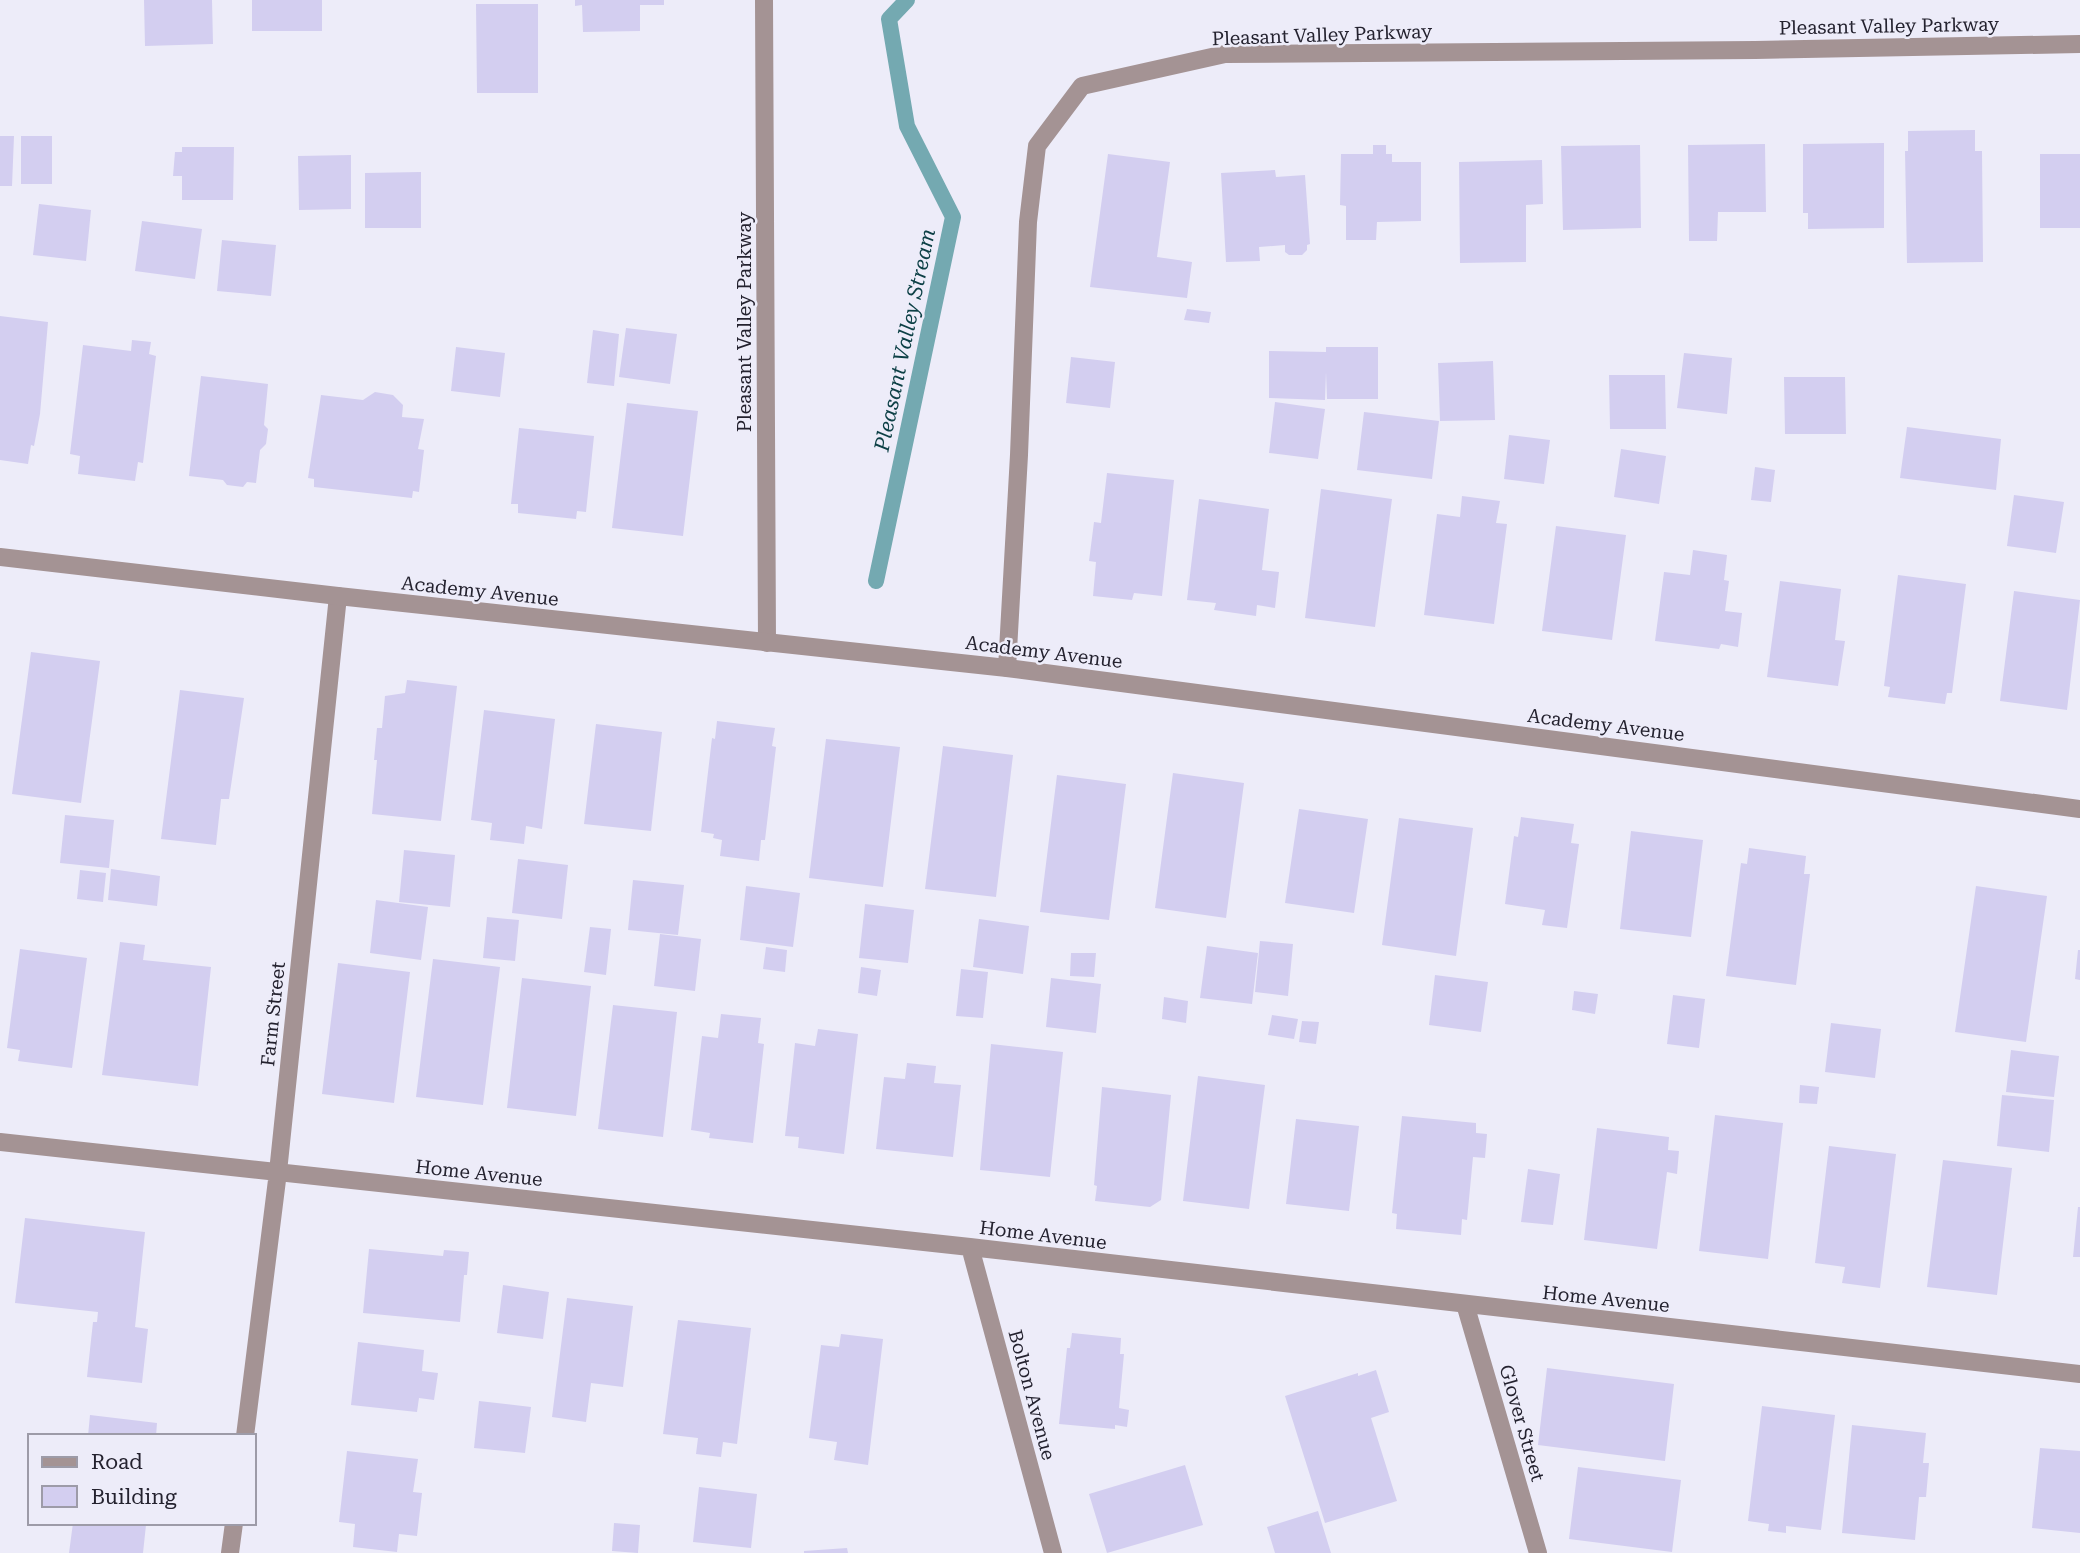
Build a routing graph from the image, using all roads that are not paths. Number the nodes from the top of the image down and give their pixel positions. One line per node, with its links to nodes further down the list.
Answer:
1 (764, 0): 5 (street, Pleasant Valley Parkway)
2 (2080, 44): 6 (street, Pleasant Valley Parkway)
3 (0, 557): 4 (street, Academy Avenue)
4 (338, 596): 5 (street, Academy Avenue); 9 (street, Farm Street)
5 (767, 643): 6 (street, Academy Avenue)
6 (1007, 668): 7 (street, Academy Avenue)
7 (2080, 808)
8 (0, 1142): 9 (street, Home Avenue)
9 (278, 1172): 10 (street, Home Avenue); 13 (street, Farm Street)
10 (970, 1247): 11 (street, Home Avenue); 16 (street, Bolton Avenue)
11 (1465, 1304): 12 (street, Home Avenue); 17 (street, Glover Street)
12 (2080, 1374)
13 (245, 1434)
14 (234, 1525): 15 (street)
15 (230, 1553)
16 (1053, 1553)
17 (1538, 1553)

